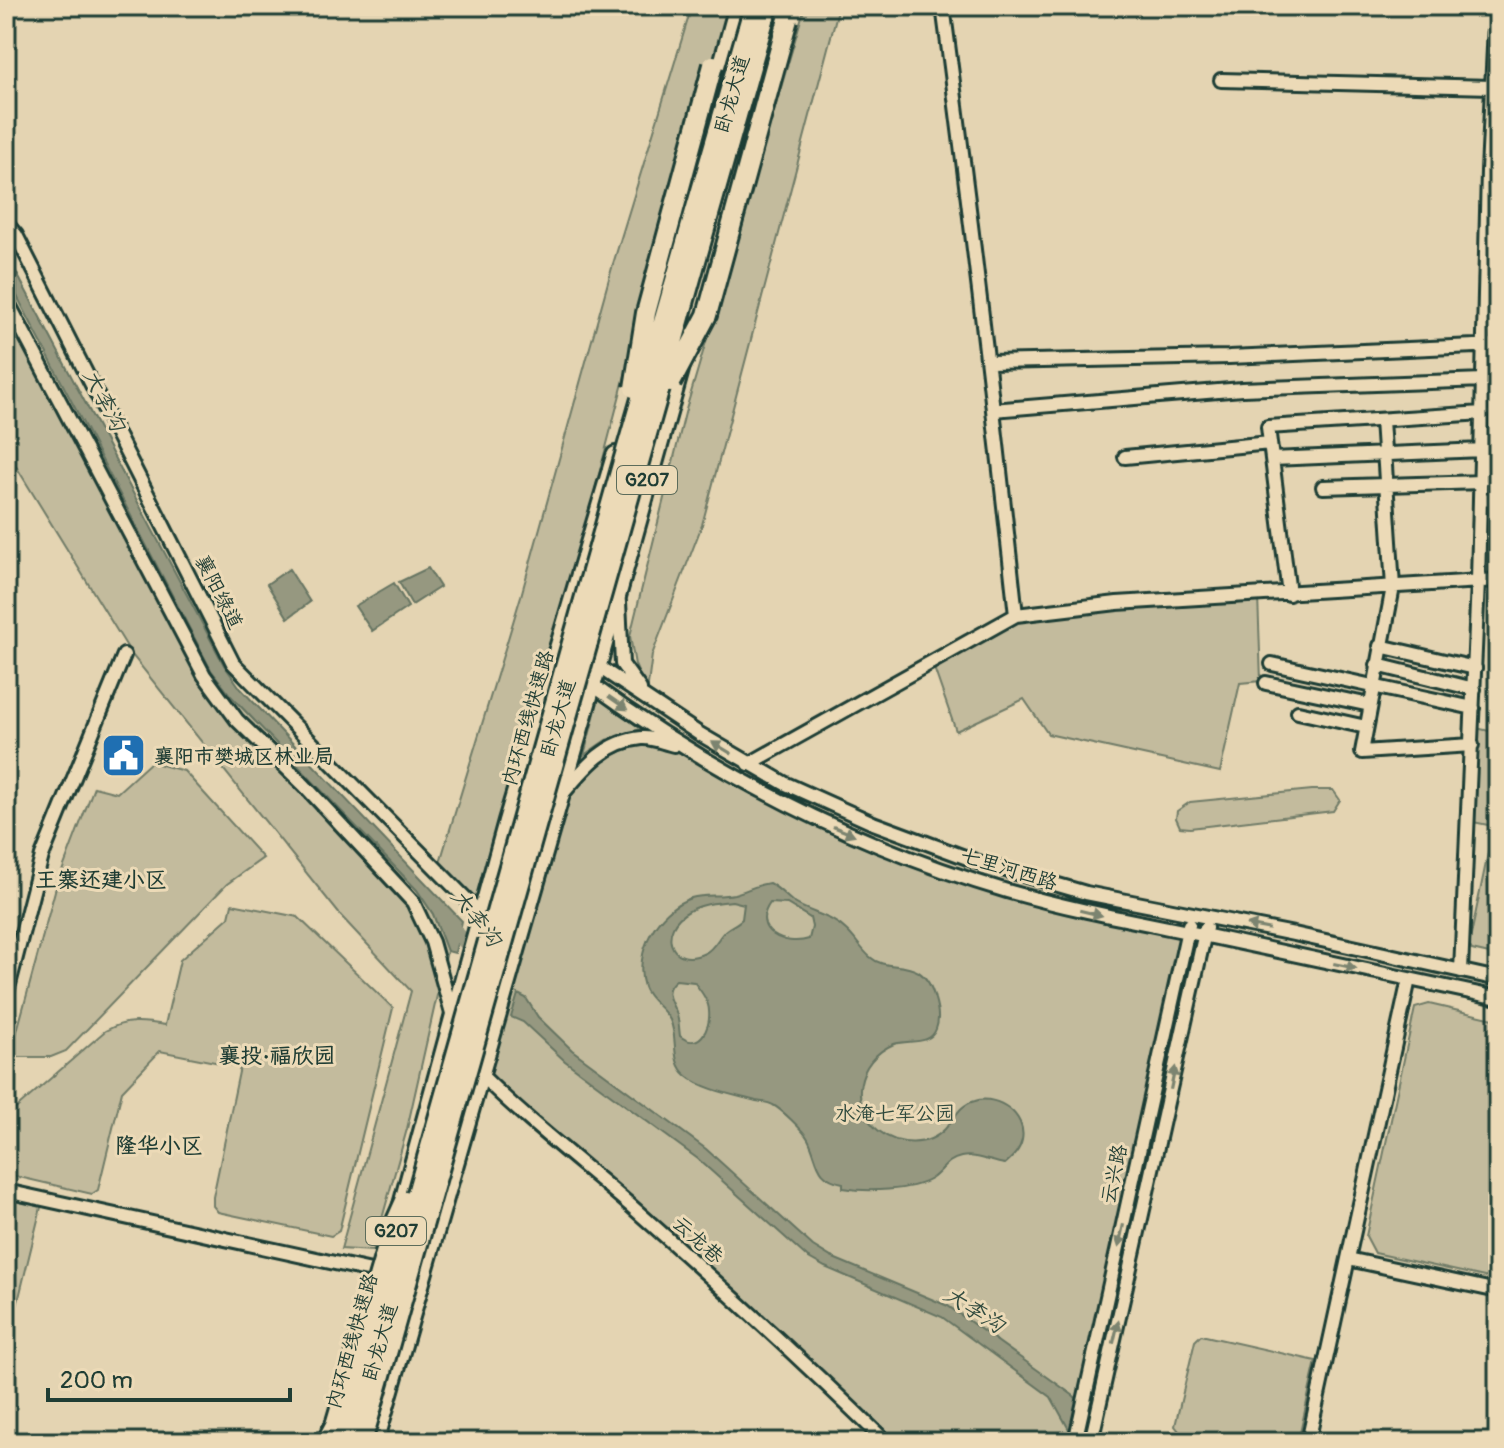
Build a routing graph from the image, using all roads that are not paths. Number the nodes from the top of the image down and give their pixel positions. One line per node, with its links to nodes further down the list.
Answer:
1 (737, 6): 25 (highway, bridge); 38 (highway, 卧龙大道 / G207)
2 (754, 6): 25 (highway, 内环西线快速路, bridge)
3 (768, 6): 18 (highway, 内环西线快速路, bridge)
4 (943, 6): 14 (street)
5 (1496, 6): 8 (street)
6 (786, 10): 18 (highway, bridge); 32 (highway, 卧龙大道 / G207)
7 (1221, 80): 8 (street)
8 (1492, 87): 9 (street)
9 (1493, 172): 11 (street)
10 (6, 223): 59 (street, 襄阳绿道)
11 (1493, 227): 13 (street)
12 (6, 299): 67 (street)
13 (1491, 344): 14 (street); 15 (street)
14 (989, 362): 16 (street)
15 (1484, 380): 16 (street); 17 (street)
16 (993, 410): 36 (street)
17 (1483, 413): 19 (street); 21 (street)
18 (653, 417): 69 (highway, 内环西线快速路, bridge)
19 (1382, 420): 20 (street); 22 (street)
20 (1270, 443): 23 (street); 24 (street)
21 (1482, 450): 22 (street); 26 (street)
22 (1384, 454): 24 (street); 27 (street)
23 (1125, 457)
24 (1272, 459): 35 (street)
25 (620, 472): 69 (highway, 内环西线快速路, bridge)
26 (1481, 482): 27 (street); 29 (street)
27 (1386, 485): 28 (street); 34 (street)
28 (1323, 487)
29 (1481, 499): 30 (street); 33 (street)
30 (1498, 500)
31 (1498, 580): 33 (street)
32 (620, 581): 41 (highway, 卧龙大道 / G207); 51 (street)
33 (1478, 581): 34 (street); 43 (street)
34 (1393, 587): 35 (street); 37 (street)
35 (1289, 594): 36 (street)
36 (1016, 615): 55 (street)
37 (1380, 646): 42 (street); 43 (street)
38 (558, 650): 41 (street, 七里河西路); 45 (street, 七里河西路); 59 (highway, 卧龙大道 / G207)
39 (124, 655): 65 (street)
40 (1272, 664): 46 (street)
41 (597, 665): 45 (highway, 卧龙大道 / G207); 51 (street, 七里河西路)
42 (1377, 665): 46 (street); 47 (street)
43 (1475, 668): 47 (street)
44 (1266, 683): 48 (street)
45 (591, 684): 54 (street, 七里河西路, one-way to 54); 56 (highway, 卧龙大道 / G207)
46 (1373, 685): 48 (street); 49 (street)
47 (1474, 689): 49 (street)
48 (1370, 705): 52 (street)
49 (1473, 708): 53 (street)
50 (1298, 712): 52 (street)
51 (670, 715): 55 (street, 七里河西路, one-way to 51)
52 (1366, 727): 53 (street)
53 (1472, 745): 62 (street)
54 (686, 749): 56 (street); 60 (street, 七里河西路, one-way to 60)
55 (749, 764): 57 (street, 七里河西路)
56 (557, 799): 68 (highway, 卧龙大道 / G207)
57 (1192, 914): 58 (street, 七里河西路); 60 (street, 云兴路)
58 (1208, 917): 61 (street, 云兴路); 62 (street, 七里河西路, one-way to 58)
59 (481, 923): 67 (highway, 卧龙大道 / G207)
60 (1187, 932): 61 (street, 七里河西路); 79 (street, 云兴路, one-way to 79)
61 (1204, 936): 63 (street, 七里河西路, one-way to 63); 80 (street, 云兴路, one-way to 61)
62 (1461, 971): 64 (street, 七里河西路)
63 (1409, 979): 66 (street, 七里河西路); 71 (street)
64 (1498, 979)
65 (6, 996)
66 (1498, 998)
67 (454, 1020): 72 (highway, 卧龙大道 / G207)
68 (478, 1072): 77 (highway, 卧龙大道 / G207); 78 (street, 云龙巷)
69 (437, 1146): 74 (highway, bridge); 75 (highway, 内环西线快速路, bridge); 76 (highway, 内环西线快速路, bridge); 77 (highway, bridge)
70 (6, 1191): 72 (street)
71 (1348, 1259): 73 (street); 81 (street)
72 (385, 1274): 74 (highway, 卧龙大道 / G207)
73 (1498, 1291)
74 (332, 1438)
75 (347, 1442)
76 (362, 1442)
77 (372, 1442)
78 (886, 1442)
79 (1075, 1442)
80 (1091, 1442)
81 (1308, 1442)

